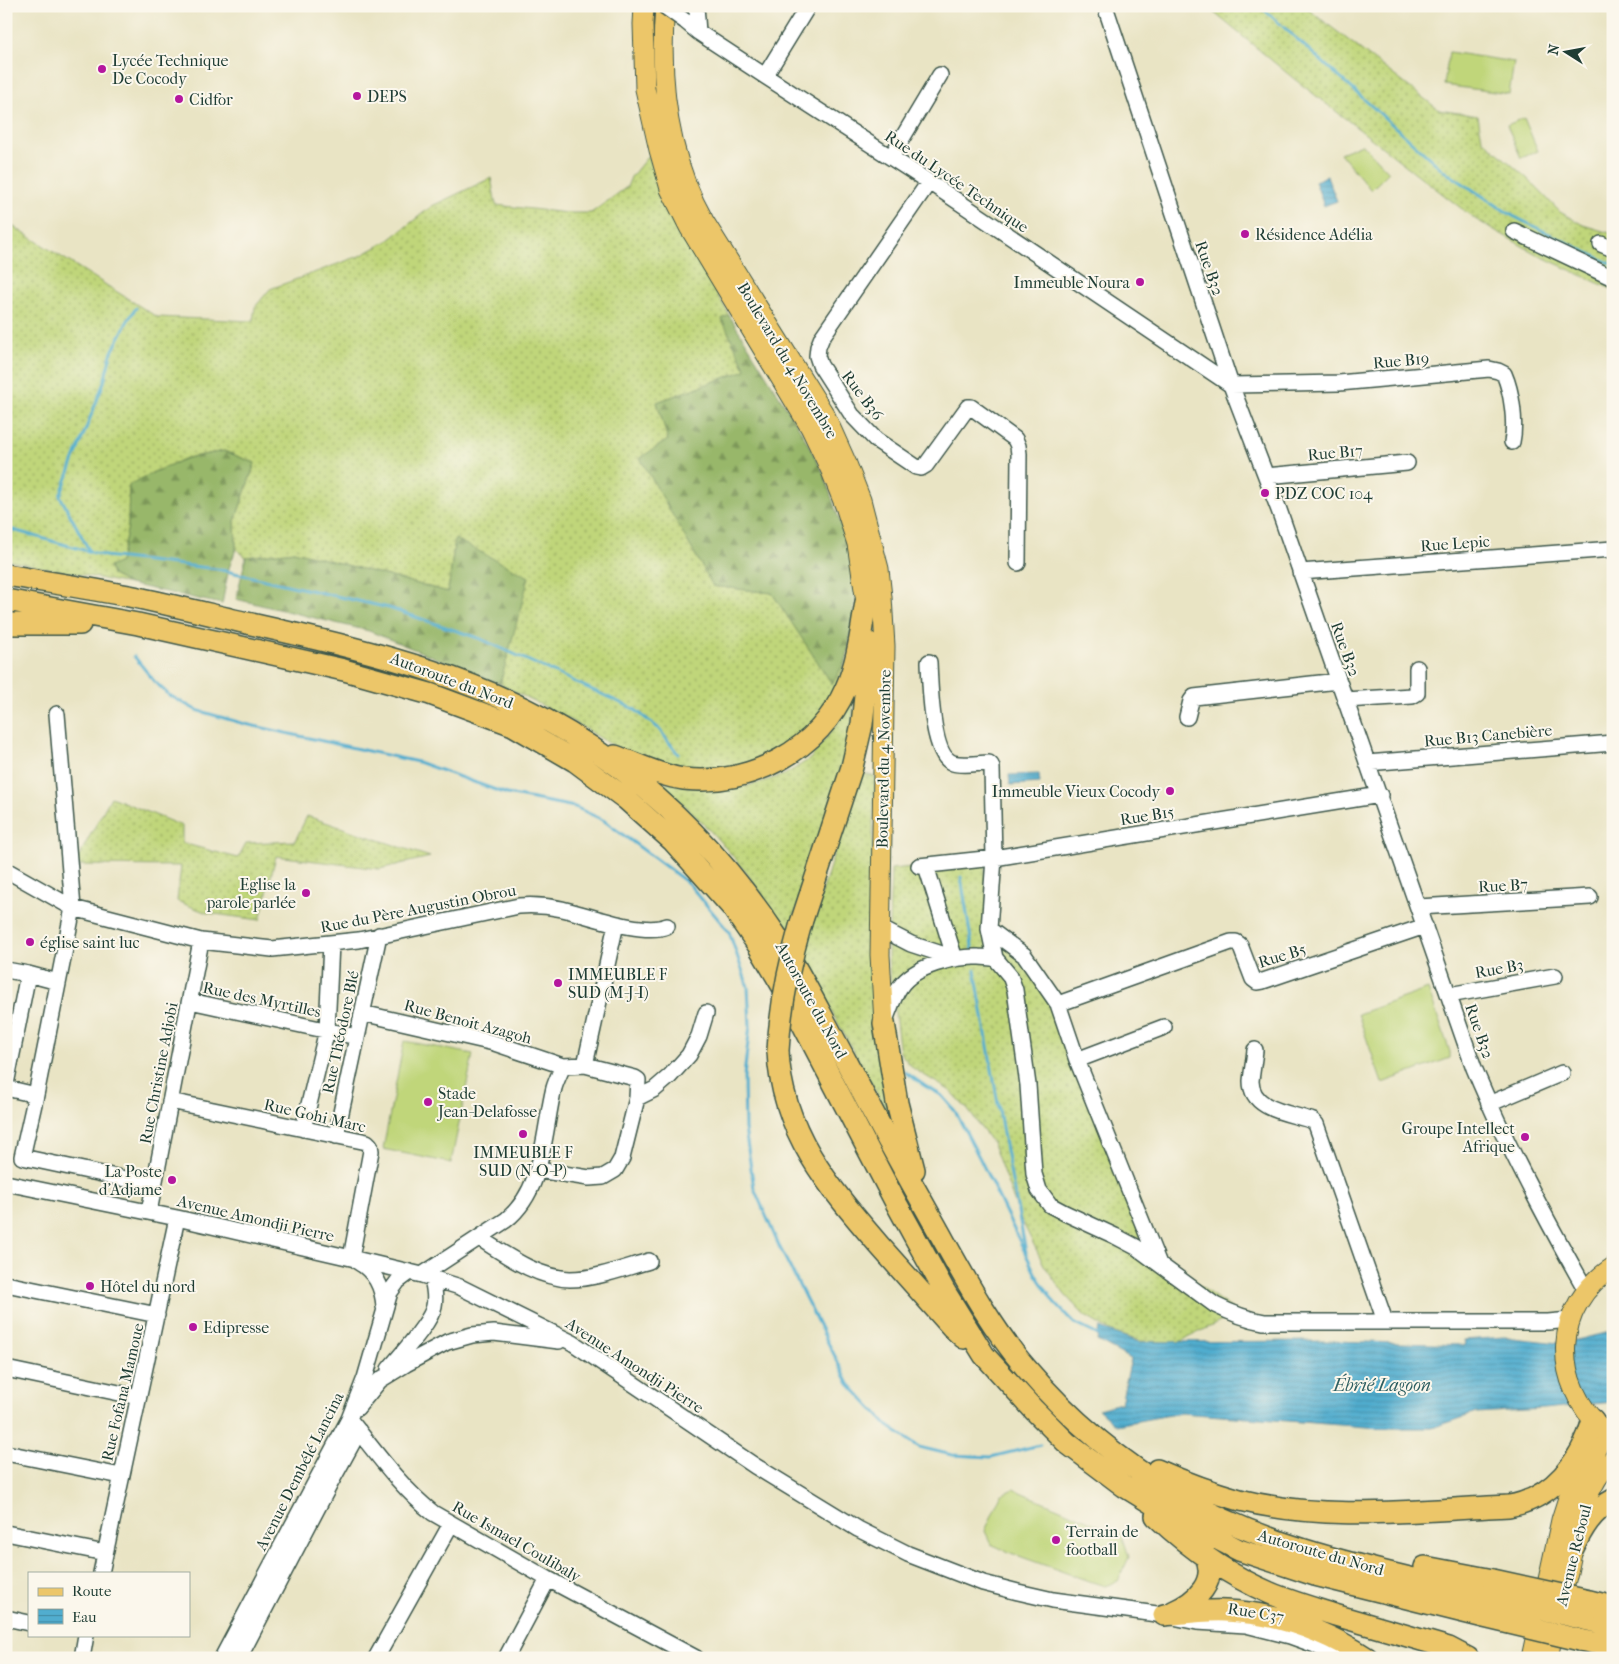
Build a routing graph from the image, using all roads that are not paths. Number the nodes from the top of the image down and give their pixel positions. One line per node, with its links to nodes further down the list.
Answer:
1 (644, 6): 22 (main road, Boulevard du 4 Novembre)
2 (664, 6): 6 (street, Rue du Lycée Technique, bridge); 43 (main road, Boulevard du 4 Novembre)
3 (696, 6): 6 (street)
4 (808, 6): 8 (street)
5 (1105, 6): 13 (street, Rue B32)
6 (698, 32): 8 (street, Rue du Lycée Technique)
7 (940, 75): 9 (street)
8 (765, 76): 9 (street, Rue du Lycée Technique)
9 (891, 157): 10 (street, Rue du Lycée Technique)
10 (929, 182): 13 (street, Rue du Lycée Technique); 18 (street, Rue B36)
11 (1514, 231): 12 (street)
12 (1613, 278)
13 (1231, 385): 14 (street, Rue B19); 16 (street, Rue B32)
14 (1512, 442)
15 (1407, 463): 16 (street, Rue B17)
16 (1266, 476): 19 (street, Rue B32)
17 (1613, 549): 19 (street, Rue Lepic)
18 (1018, 564)
19 (1300, 572): 27 (street, Rue B32)
20 (6, 575): 32 (highway, Autoroute du Nord)
21 (6, 600): 24 (highway, Autoroute du Nord)
22 (866, 602): 32 (highway); 95 (highway, bridge)
23 (6, 624): 24 (highway)
24 (138, 624): 95 (highway, Autoroute du Nord)
25 (929, 662): 35 (street)
26 (1417, 668): 28 (street)
27 (1338, 681): 28 (street, Rue B32); 30 (street)
28 (1345, 700): 33 (street, Rue B32)
29 (57, 714): 39 (street)
30 (1187, 717)
31 (1613, 742): 33 (street, Rue B13 Canebière)
32 (591, 747): 79 (highway, Autoroute du Nord)
33 (1367, 763): 34 (street, Rue B32)
34 (1380, 795): 35 (street, Rue B15); 38 (street, Rue B32)
35 (994, 858): 44 (street); 49 (street, Rue B15)
36 (8, 874): 39 (street, Rue du Père Augustin Obrou)
37 (1590, 897): 38 (street, Rue B7)
38 (1418, 907): 42 (street, Rue B32)
39 (73, 908): 46 (street, Rue du Père Augustin Obrou); 53 (street)
40 (616, 924): 41 (street, Rue du Père Augustin Obrou); 45 (street, Rue du Père Augustin Obrou); 65 (street)
41 (667, 926)
42 (1425, 926): 54 (street, Rue B32); 56 (street, Rue B5)
43 (880, 928): 49 (street); 59 (main road, Boulevard du 4 Novembre)
44 (989, 929): 48 (street); 56 (street)
45 (380, 935): 47 (street, Rue du Père Augustin Obrou); 57 (street, Rue Théodore Blé)
46 (202, 941): 47 (street, Rue du Père Augustin Obrou); 55 (street, Rue Christine Adjobi)
47 (331, 943): 61 (street)
48 (995, 958): 49 (street); 85 (street)
49 (955, 959): 59 (street)
50 (6, 970): 51 (street)
51 (28, 974): 53 (street); 68 (street)
52 (1555, 976): 54 (street, Rue B3)
53 (58, 982): 70 (street)
54 (1449, 995): 73 (street, Rue B32)
55 (190, 1001): 61 (street, Rue des Myrtilles); 72 (street, Rue Christine Adjobi)
56 (1058, 1004): 64 (street)
57 (362, 1013): 62 (street, Rue Théodore Blé); 66 (street, Rue Benoit Azagoh)
58 (706, 1013): 71 (street)
59 (884, 1023): 79 (highway)
60 (1164, 1027): 64 (street)
61 (327, 1030): 62 (street, Rue des Myrtilles); 74 (street)
62 (357, 1037): 75 (street, Rue Théodore Blé)
63 (1256, 1050): 92 (street)
64 (1077, 1060): 85 (street)
65 (585, 1065): 66 (street); 71 (street)
66 (563, 1066): 76 (street, Avenue Dembélé Lancina)
67 (1562, 1073): 73 (street)
68 (6, 1084)
69 (6, 1088): 70 (street)
70 (36, 1095): 78 (street)
71 (637, 1098): 76 (street)
72 (170, 1101): 74 (street, Rue Gohi Marc); 78 (street, Rue Christine Adjobi)
73 (1489, 1104): 89 (street, Rue B32)
74 (303, 1129): 75 (street, Rue Gohi Marc)
75 (336, 1136): 83 (street, Rue Gohi Marc)
76 (538, 1170): 82 (street, Avenue Dembélé Lancina)
77 (6, 1183): 80 (street, Avenue Amondji Pierre)
78 (154, 1184): 80 (street, Rue Christine Adjobi)
79 (924, 1206): 102 (highway, Autoroute du Nord)
80 (149, 1212): 81 (street, Avenue Amondji Pierre)
81 (177, 1218): 83 (street, Avenue Amondji Pierre); 90 (street, Rue Fofana Mamoue)
82 (479, 1238): 84 (street); 87 (street, Avenue Dembélé Lancina)
83 (351, 1258): 87 (street, Avenue Amondji Pierre); 91 (street)
84 (649, 1261)
85 (1159, 1264): 92 (street)
86 (1613, 1266): 89 (main road)
87 (422, 1275): 91 (street, Avenue Dembélé Lancina); 94 (street, Avenue Amondji Pierre); 97 (street)
88 (6, 1284): 90 (street)
89 (1586, 1290): 93 (main road)
90 (157, 1315): 98 (street, Rue Fofana Mamoue)
91 (384, 1315): 99 (street, Avenue Dembélé Lancina)
92 (1385, 1321): 93 (street)
93 (1568, 1328): 100 (main road)
94 (573, 1343): 97 (street); 117 (street, Avenue Amondji Pierre)
95 (984, 1355): 106 (highway, Autoroute du Nord)
96 (6, 1369): 98 (street)
97 (380, 1380): 99 (street)
98 (138, 1397): 105 (street, Rue Fofana Mamoue)
99 (349, 1419): 101 (street, Rue Ismael Coulibaly); 126 (street, Avenue Dembélé Lancina)
100 (1598, 1424): 102 (highway); 133 (main road)
101 (359, 1431): 108 (street, Rue Ismael Coulibaly); 127 (street)
102 (1113, 1452): 115 (highway, Autoroute du Nord)
103 (6, 1453): 105 (street)
104 (1613, 1459): 110 (main road, Avenue Reboul)
105 (120, 1476): 111 (street, Rue Fofana Mamoue)
106 (1124, 1486): 112 (highway); 115 (highway, Autoroute du Nord)
107 (1613, 1500): 110 (highway)
108 (451, 1524): 114 (street, Rue Ismael Coulibaly); 128 (street)
109 (6, 1532): 111 (street)
110 (1572, 1550): 134 (main road, Avenue Reboul)
111 (105, 1553): 113 (street, Rue Fofana Mamoue)
112 (1205, 1555): 117 (highway); 132 (highway)
113 (100, 1572)
114 (548, 1579): 124 (street); 129 (street, Rue Ismael Coulibaly)
115 (1489, 1598): 119 (highway, bridge); 119 (highway, bridge)
116 (1613, 1607): 119 (highway)
117 (1164, 1615): 130 (street, Rue C37); 131 (highway)
118 (6, 1618): 120 (street)
119 (1585, 1620): 121 (highway); 123 (highway)
120 (28, 1623)
121 (1613, 1626)
122 (86, 1636): 125 (street)
123 (1613, 1647)
124 (512, 1656)
125 (82, 1658)
126 (222, 1658)
127 (239, 1658)
128 (376, 1658)
129 (696, 1658)
130 (1338, 1658)
131 (1367, 1658)
132 (1468, 1658)
133 (1532, 1658)
134 (1548, 1658)

